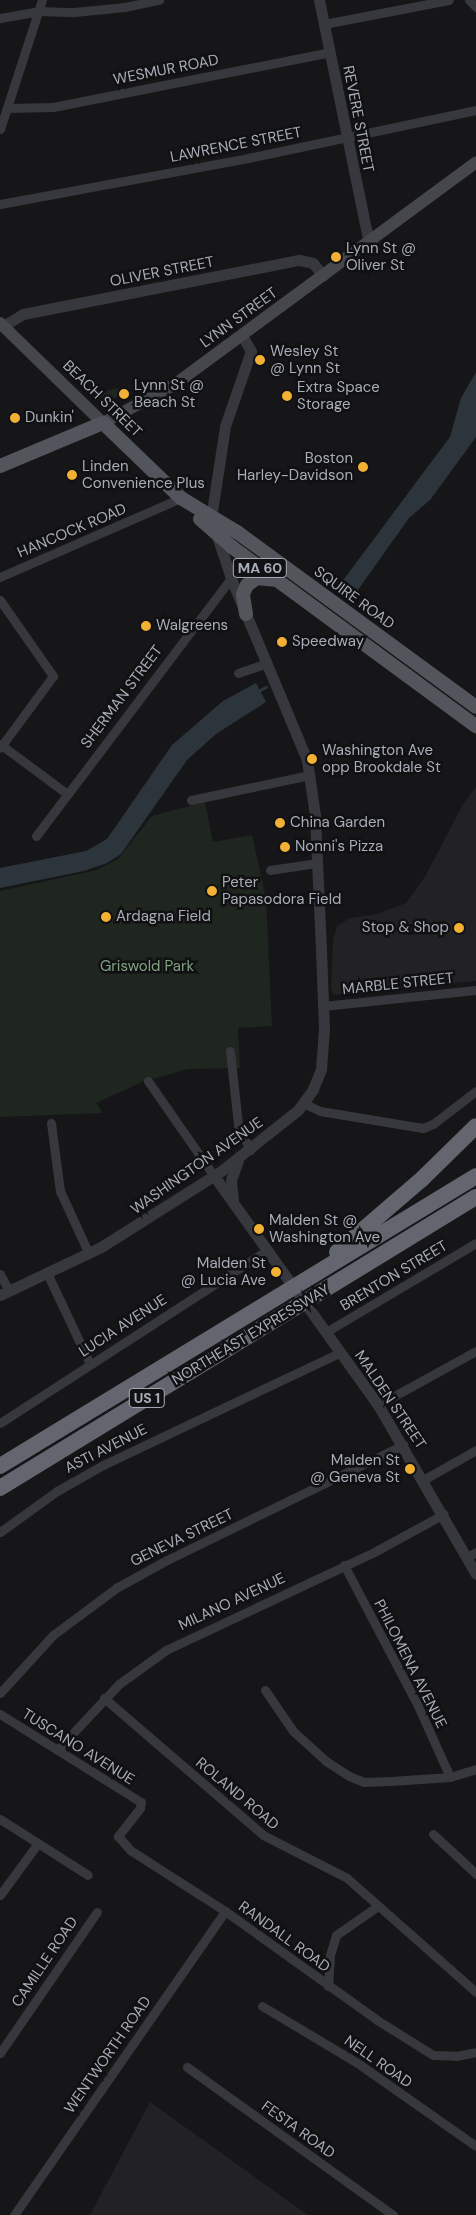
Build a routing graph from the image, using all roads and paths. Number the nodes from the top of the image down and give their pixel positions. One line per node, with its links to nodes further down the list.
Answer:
1 (42, 0): 7 (street)
2 (159, 0): 7 (street)
3 (319, 0): 9 (street, REVERE STREET)
4 (449, 0): 9 (street)
5 (469, 0): 6 (street)
6 (476, 7)
7 (39, 11): 8 (street); 11 (street)
8 (0, 18)
9 (324, 24): 10 (street, REVERE STREET)
10 (330, 52): 11 (street, WESMUR ROAD); 14 (street, REVERE STREET)
11 (7, 108): 13 (street)
12 (476, 110): 14 (street, LAWRENCE STREET)
13 (0, 129)
14 (346, 137): 16 (street, LAWRENCE STREET); 17 (street, REVERE STREET)
15 (476, 162): 17 (main road, LYNN STREET)
16 (0, 204)
17 (369, 243): 18 (main road, LYNN STREET)
18 (323, 276): 19 (street, OLIVER STREET); 20 (main road, LYNN STREET)
19 (1, 325): 21 (main road, BEACH STREET)
20 (243, 336): 21 (main road, LYNN STREET); 24 (street, WASHINGTON AVENUE)
21 (104, 423): 22 (main road, LYNN STREET); 23 (main road, BEACH STREET / MA 60)
22 (0, 466)
23 (182, 498): 24 (main road, BEACH STREET / MA 60); 25 (main road, BEACH STREET / MA 60); 26 (street, HANCOCK ROAD)
24 (211, 518): 25 (street, WASHINGTON AVENUE); 33 (main road, SQUIRE ROAD / MA 60)
25 (214, 533): 27 (street, WASHINGTON AVENUE); 28 (main road, SQUIRE ROAD / MA 60)
26 (0, 577)
27 (231, 578): 30 (street, WASHINGTON AVENUE); 37 (street, SHERMAN STREET)
28 (280, 583): 30 (main road); 34 (main road, SQUIRE ROAD / MA 60)
29 (0, 600): 35 (street)
30 (246, 614): 31 (street, WASHINGTON AVENUE)
31 (267, 663): 32 (street); 36 (street, WASHINGTON AVENUE)
32 (238, 673)
33 (476, 707)
34 (476, 726)
35 (1, 746): 37 (street)
36 (310, 775): 38 (street); 40 (street, WASHINGTON AVENUE)
37 (66, 793): 39 (street, SHERMAN STREET)
38 (191, 800)
39 (36, 836)
40 (316, 863): 41 (street); 43 (street, WASHINGTON AVENUE)
41 (270, 870)
42 (476, 990): 43 (street, MARBLE STREET)
43 (323, 1006): 47 (street, WASHINGTON AVENUE)
44 (230, 1051): 50 (street)
45 (148, 1081): 52 (street, MALDEN STREET)
46 (476, 1091): 47 (street)
47 (303, 1104): 50 (street, WASHINGTON AVENUE)
48 (51, 1123): 60 (street)
49 (476, 1126): 63 (highway)
50 (250, 1150): 51 (street, WASHINGTON AVENUE)
51 (240, 1158): 52 (street, WASHINGTON AVENUE); 55 (street)
52 (214, 1176): 55 (street, MALDEN STREET); 60 (street, WASHINGTON AVENUE)
53 (476, 1176): 63 (highway, NORTHEAST EXPRESSWAY / US 1)
54 (476, 1197): 57 (highway, US 1)
55 (234, 1204): 59 (street, MALDEN STREET)
56 (476, 1209): 57 (highway)
57 (425, 1228): 75 (highway, NORTHEAST EXPRESSWAY / US 1)
58 (476, 1243): 65 (street, BRENTON STREET)
59 (264, 1252): 65 (street, MALDEN STREET); 68 (street, LUCIA AVENUE)
60 (89, 1254): 61 (street, WASHINGTON AVENUE)
61 (47, 1273): 64 (street, WASHINGTON AVENUE); 68 (street)
62 (0, 1274): 64 (street)
63 (305, 1281): 73 (highway, NORTHEAST EXPRESSWAY / US 1)
64 (4, 1293)
65 (326, 1332): 67 (street, MALDEN STREET)
66 (476, 1350): 69 (street)
67 (341, 1352): 69 (street, MALDEN STREET); 77 (street, ASTI AVENUE)
68 (90, 1364): 70 (street, LUCIA AVENUE)
69 (378, 1405): 71 (street, MALDEN STREET)
70 (0, 1422)
71 (403, 1445): 74 (street, MALDEN STREET); 82 (street, GENEVA STREET)
72 (476, 1450): 74 (street)
73 (0, 1466)
74 (423, 1480): 76 (street, MALDEN STREET)
75 (0, 1488)
76 (444, 1514): 78 (street, MALDEN STREET); 79 (street, MILANO AVENUE)
77 (0, 1532)
78 (472, 1554): 80 (street, MALDEN STREET)
79 (344, 1565): 83 (street, MILANO AVENUE); 87 (street, PHILOMENA AVENUE)
80 (476, 1574)
81 (265, 1690): 87 (street)
82 (0, 1693)
83 (104, 1698): 85 (street, MILANO AVENUE); 95 (street, ROLAND ROAD)
84 (0, 1714): 85 (street, TUSCANO AVENUE)
85 (57, 1750): 88 (street, TUSCANO AVENUE)
86 (476, 1769): 87 (street)
87 (450, 1777)
88 (141, 1804): 96 (street, RANDALL ROAD)
89 (0, 1819): 91 (street)
90 (433, 1834): 92 (street)
91 (38, 1843): 93 (street); 94 (street)
92 (476, 1874)
93 (88, 1875)
94 (0, 1895)
95 (378, 1906): 98 (street); 99 (street, ROLAND ROAD)
96 (225, 1911): 98 (street, RANDALL ROAD); 105 (street, WENTWORTH ROAD)
97 (96, 1912): 101 (street, CAMILLE ROAD)
98 (328, 1986): 102 (street, RANDALL ROAD)
99 (476, 1992)
100 (262, 2006): 104 (street, NELL ROAD)
101 (0, 2052)
102 (476, 2052)
103 (187, 2068): 106 (street, FESTA ROAD)
104 (476, 2146)
105 (14, 2215)
106 (393, 2215)

